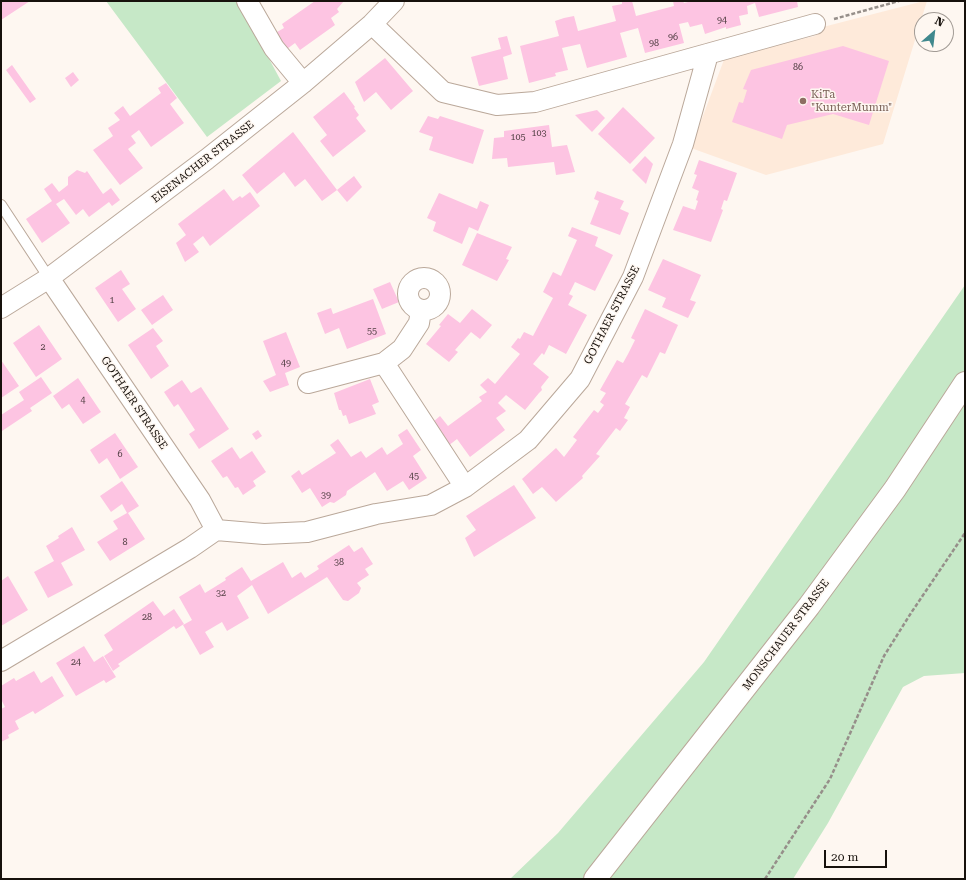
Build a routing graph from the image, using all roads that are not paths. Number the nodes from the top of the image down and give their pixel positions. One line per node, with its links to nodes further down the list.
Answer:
1 (247, 1): 6 (street)
2 (394, 1): 3 (street, EISENACHER STRASSE)
3 (372, 24): 5 (street); 6 (street, EISENACHER STRASSE)
4 (815, 24): 5 (street)
5 (708, 54): 14 (street, GOTHAER STRASSE)
6 (303, 83): 8 (street, EISENACHER STRASSE)
7 (1, 205): 8 (lane)
8 (49, 278): 9 (street, EISENACHER STRASSE); 15 (street, GOTHAER STRASSE)
9 (1, 308)
10 (421, 310): 11 (street)
11 (384, 362): 12 (street); 14 (street)
12 (308, 383)
13 (965, 383): 17 (main road, MONSCHAUER STRASSE)
14 (465, 488): 15 (street, GOTHAER STRASSE)
15 (216, 530): 16 (street)
16 (1, 661)
17 (595, 879)

